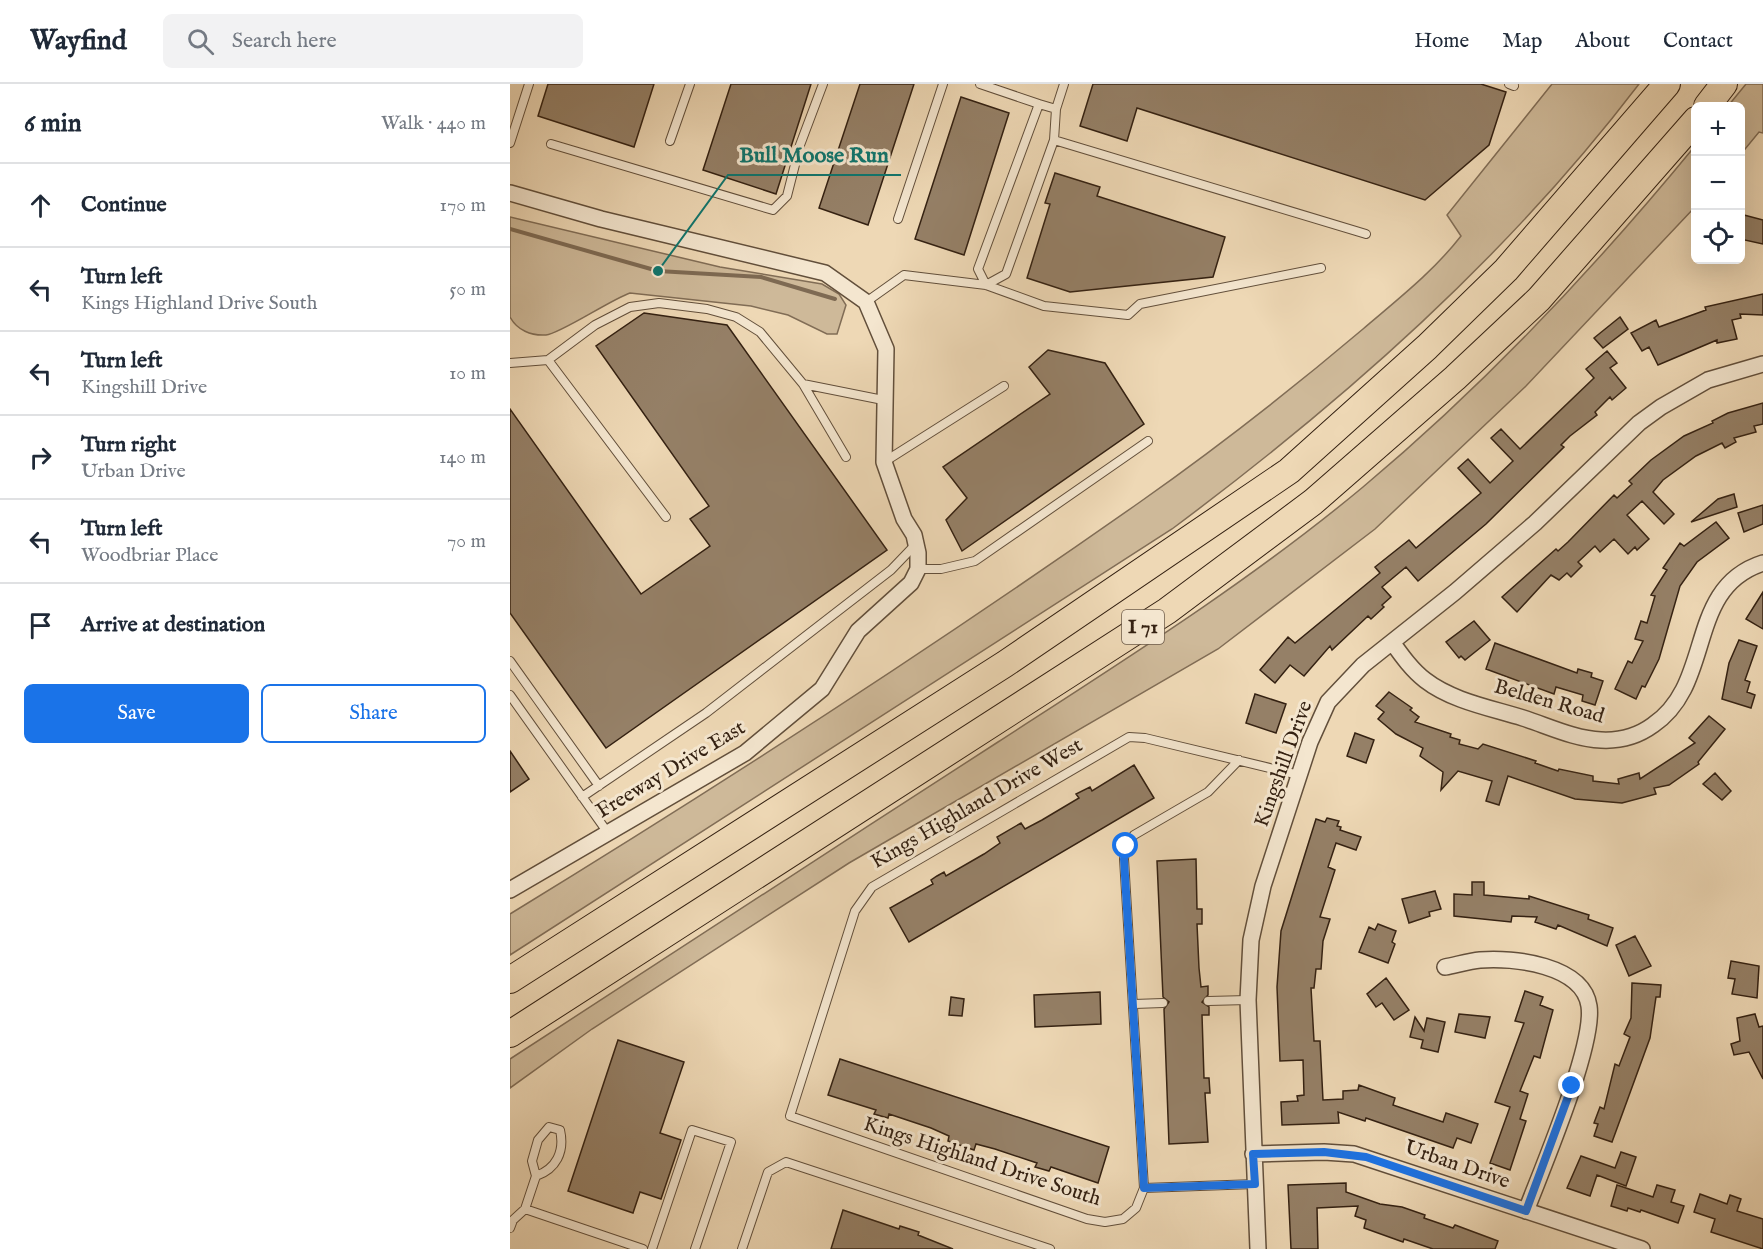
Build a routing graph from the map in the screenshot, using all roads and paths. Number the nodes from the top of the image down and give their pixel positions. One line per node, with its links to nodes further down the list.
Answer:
1 (529, 84): 15 (lane)
2 (690, 84): 14 (lane)
3 (823, 84): 16 (lane)
4 (943, 84): 18 (lane)
5 (980, 84): 10 (lane)
6 (1064, 84): 11 (lane)
7 (1667, 84): 45 (highway, I 71)
8 (1724, 84): 9 (highway)
9 (1710, 102)
10 (1039, 104): 11 (lane); 21 (lane)
11 (1056, 109): 13 (lane)
12 (1691, 125): 50 (highway, I 71)
13 (1054, 140): 19 (lane); 21 (lane)
14 (670, 141)
15 (510, 143)
16 (550, 144)
17 (510, 193): 22 (street)
18 (898, 219)
19 (1366, 234)
20 (1321, 268): 21 (lane)
21 (986, 285): 22 (lane)
22 (866, 302): 28 (street)
23 (548, 360): 24 (lane); 26 (lane); 32 (lane)
24 (510, 363)
25 (1763, 364): 35 (street, Kingshill Drive)
26 (803, 384): 28 (lane); 30 (lane)
27 (1004, 386): 31 (lane)
28 (884, 400): 31 (street)
29 (1148, 441): 33 (lane)
30 (846, 457)
31 (884, 462): 33 (street)
32 (666, 517)
33 (918, 555): 40 (lane); 42 (street, Freeway Drive East)
34 (1763, 563): 35 (street, Belden Road)
35 (1392, 642): 39 (street, Kingshill Drive)
36 (510, 661): 40 (lane)
37 (510, 695): 41 (lane)
38 (1239, 760): 39 (lane, Kings Highland Drive West); 49 (lane); 51 (lane, Kings Highland Drive West)
39 (1299, 775): 46 (street, Kingshill Drive)
40 (599, 786): 41 (lane)
41 (582, 797): 42 (lane)
42 (608, 833): 43 (street, Freeway Drive East)
43 (510, 890)
44 (1444, 967): 57 (street)
45 (510, 980)
46 (1248, 1000): 47 (lane); 52 (street, Kingshill Drive)
47 (1208, 1001)
48 (1163, 1003): 49 (lane)
49 (1134, 1004): 55 (lane)
50 (510, 1034)
51 (790, 1116): 55 (lane, Kings Highland Drive South)
52 (1253, 1154): 54 (street, Kingshill Drive); 57 (street, Urban Drive)
53 (536, 1176): 53 (lane); 56 (lane)
54 (1255, 1184): 55 (lane); 64 (street, Kingshill Drive)
55 (1144, 1188)
56 (525, 1209): 58 (lane); 59 (lane)
57 (1526, 1211): 65 (street, Urban Drive)
58 (510, 1228)
59 (643, 1249)
60 (652, 1249): 61 (lane)
61 (695, 1249)
62 (742, 1249): 63 (lane)
63 (1050, 1249)
64 (1258, 1249)
65 (1642, 1249)

